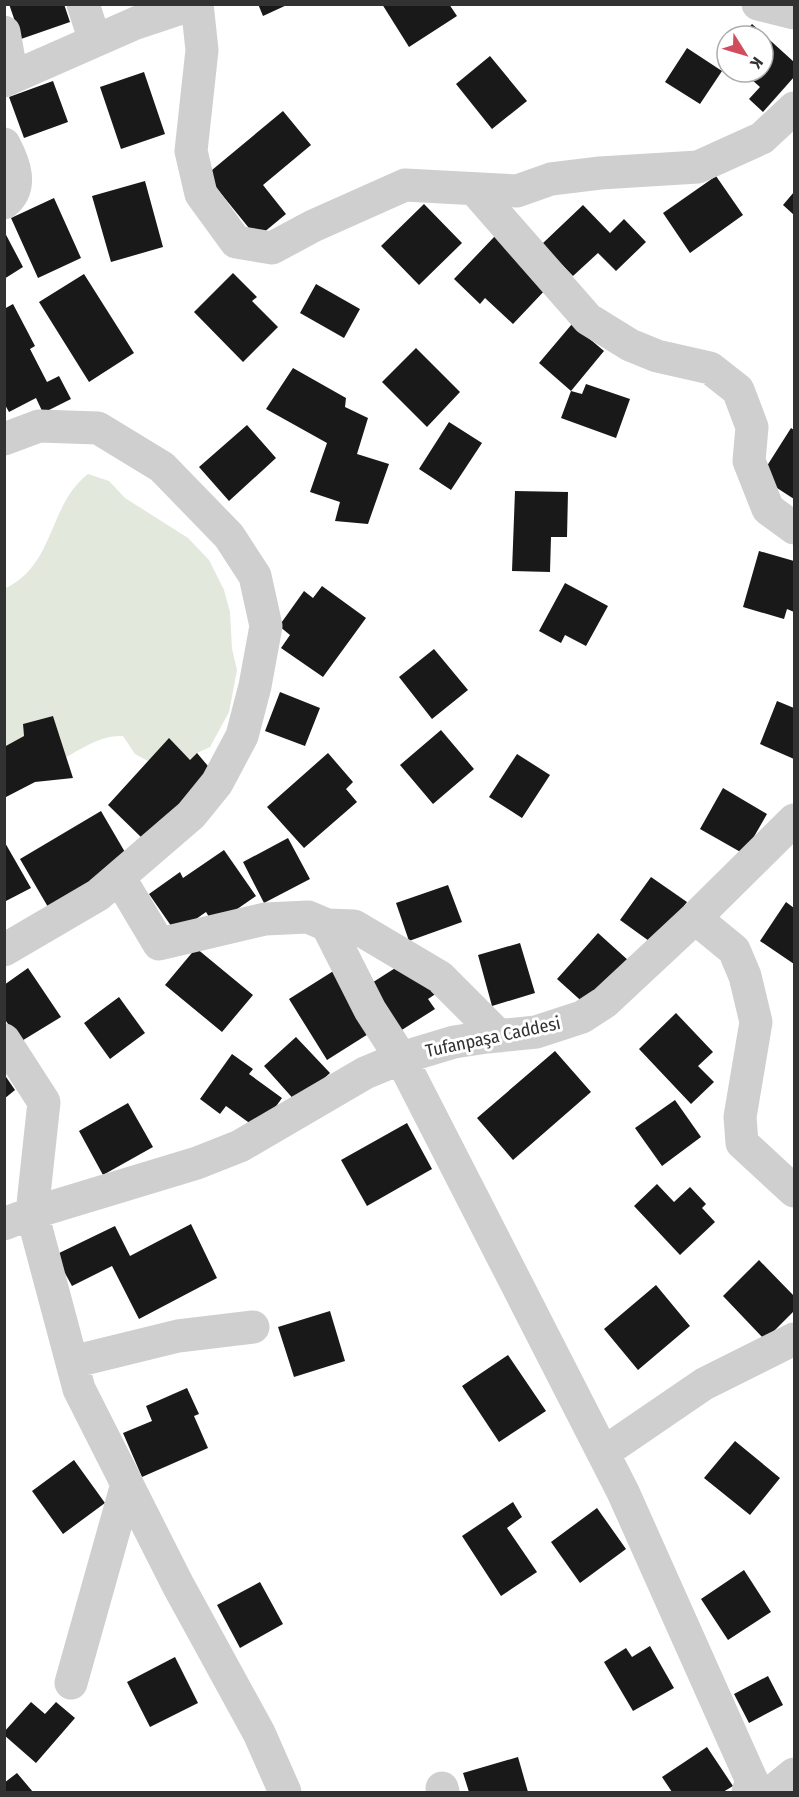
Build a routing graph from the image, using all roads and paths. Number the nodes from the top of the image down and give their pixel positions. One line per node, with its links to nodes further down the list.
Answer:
1 (83, 4): 6 (street)
2 (195, 4): 6 (street); 10 (street)
3 (758, 4): 4 (street)
4 (795, 13)
5 (4, 32): 7 (street)
6 (95, 41): 7 (street)
7 (8, 79)
8 (795, 108): 10 (street)
9 (4, 144): 11 (street)
10 (475, 190): 13 (street)
11 (4, 203)
12 (5, 438): 15 (street)
13 (795, 528)
14 (795, 820): 16 (street, Tufanpaşa Caddesi)
15 (119, 877): 17 (street); 18 (street)
16 (695, 918): 19 (street, Tufanpaşa Caddesi); 22 (street)
17 (327, 925): 19 (street); 21 (street)
18 (4, 950)
19 (499, 1036): 21 (street, Tufanpaşa Caddesi)
20 (4, 1040): 23 (street)
21 (401, 1058): 23 (street, Tufanpaşa Caddesi); 27 (street)
22 (795, 1191)
23 (18, 1218): 26 (street)
24 (254, 1327): 26 (street)
25 (795, 1339): 27 (street)
26 (72, 1362): 28 (street)
27 (603, 1453): 32 (street)
28 (127, 1484): 29 (street); 31 (street)
29 (71, 1683)
30 (795, 1774): 33 (street)
31 (285, 1792)
32 (748, 1792)
33 (772, 1792)

